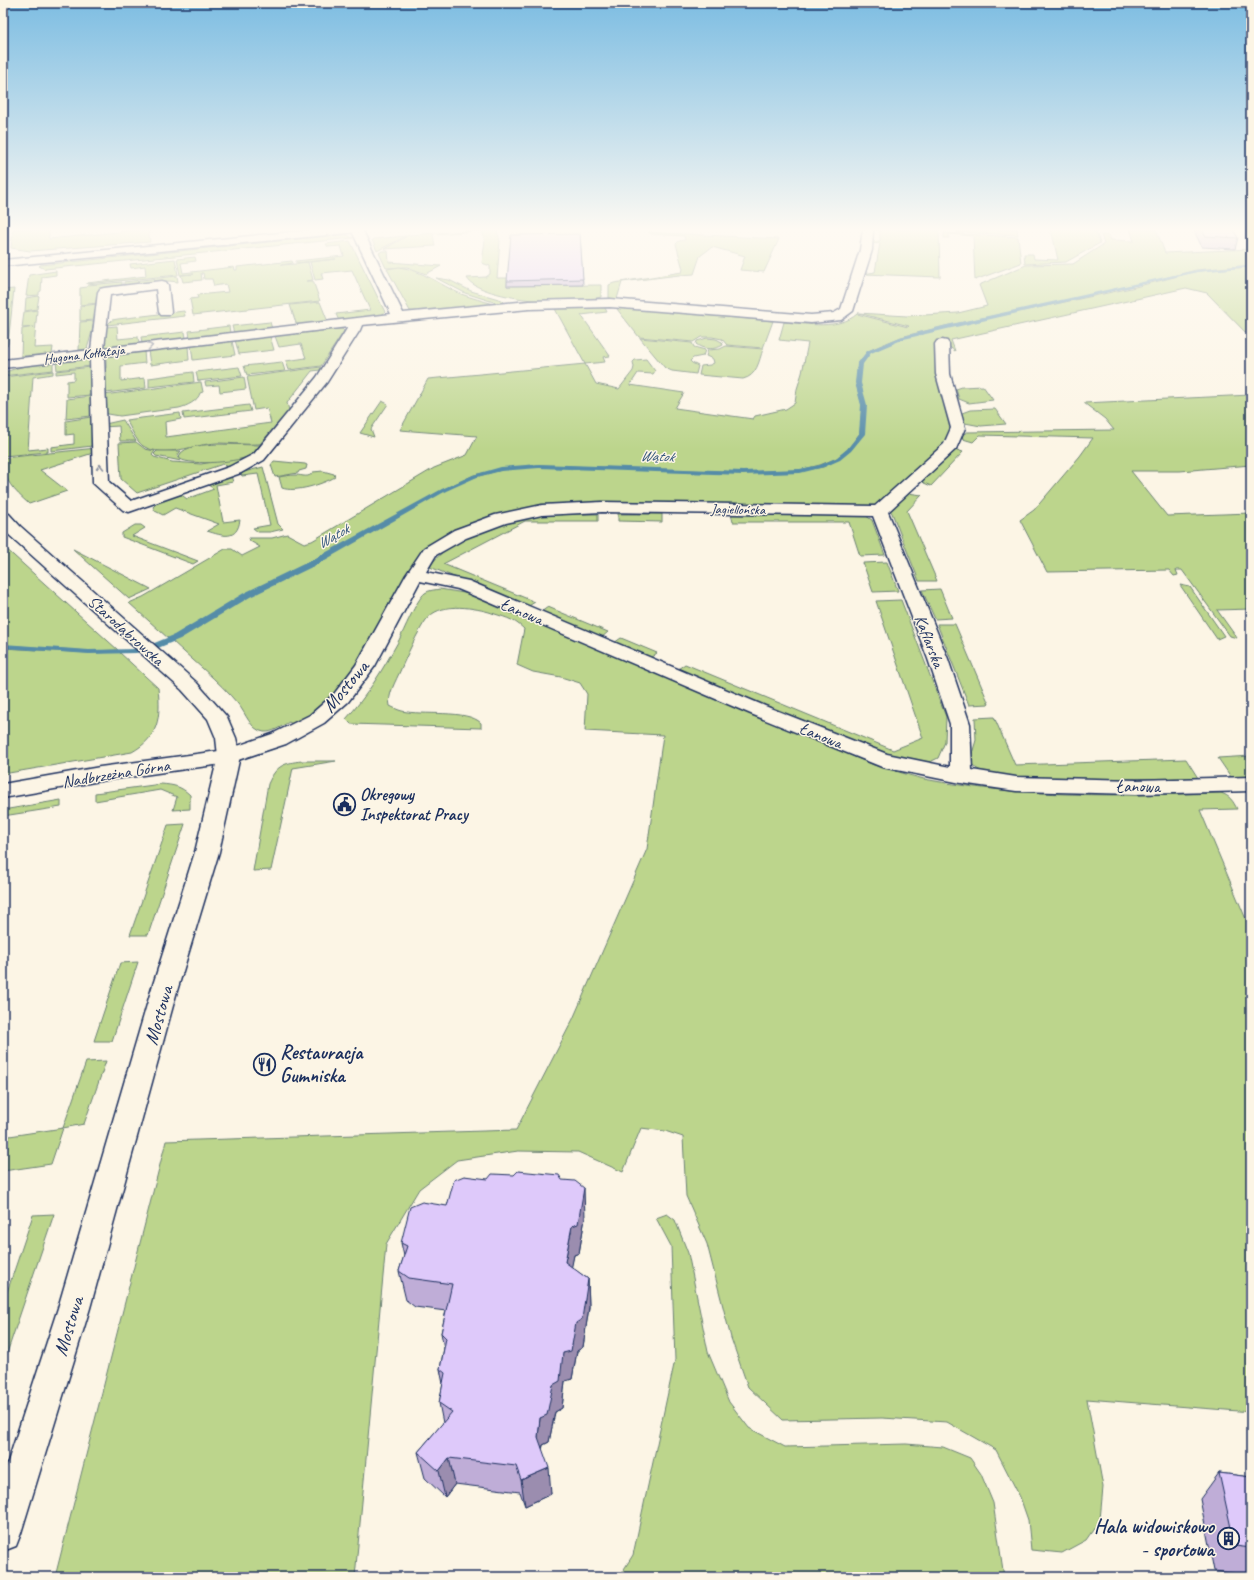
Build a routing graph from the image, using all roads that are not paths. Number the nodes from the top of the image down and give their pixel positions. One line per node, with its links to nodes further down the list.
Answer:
1 (103, 303): 9 (street)
2 (164, 303): 5 (street)
3 (392, 303): 6 (street)
4 (850, 303): 6 (street)
5 (165, 312)
6 (399, 317): 7 (street)
7 (356, 323): 9 (street, Hugona Kołłątaja, one-way to 7); 9 (street, one-way to 9)
8 (942, 344): 11 (street)
9 (98, 352): 10 (street, Hugona Kołłątaja)
10 (5, 364)
11 (879, 511): 13 (street, Jagiellońska); 15 (street, Kaflarska)
12 (3, 518): 14 (street, Starodąbrowska)
13 (415, 575): 14 (street, Mostowa); 15 (street, Łanowa)
14 (229, 756): 17 (street, Nadbrzeżna Górna); 18 (street, Mostowa)
15 (961, 776): 16 (street, Łanowa)
16 (1251, 784)
17 (3, 791)
18 (3, 1533)

